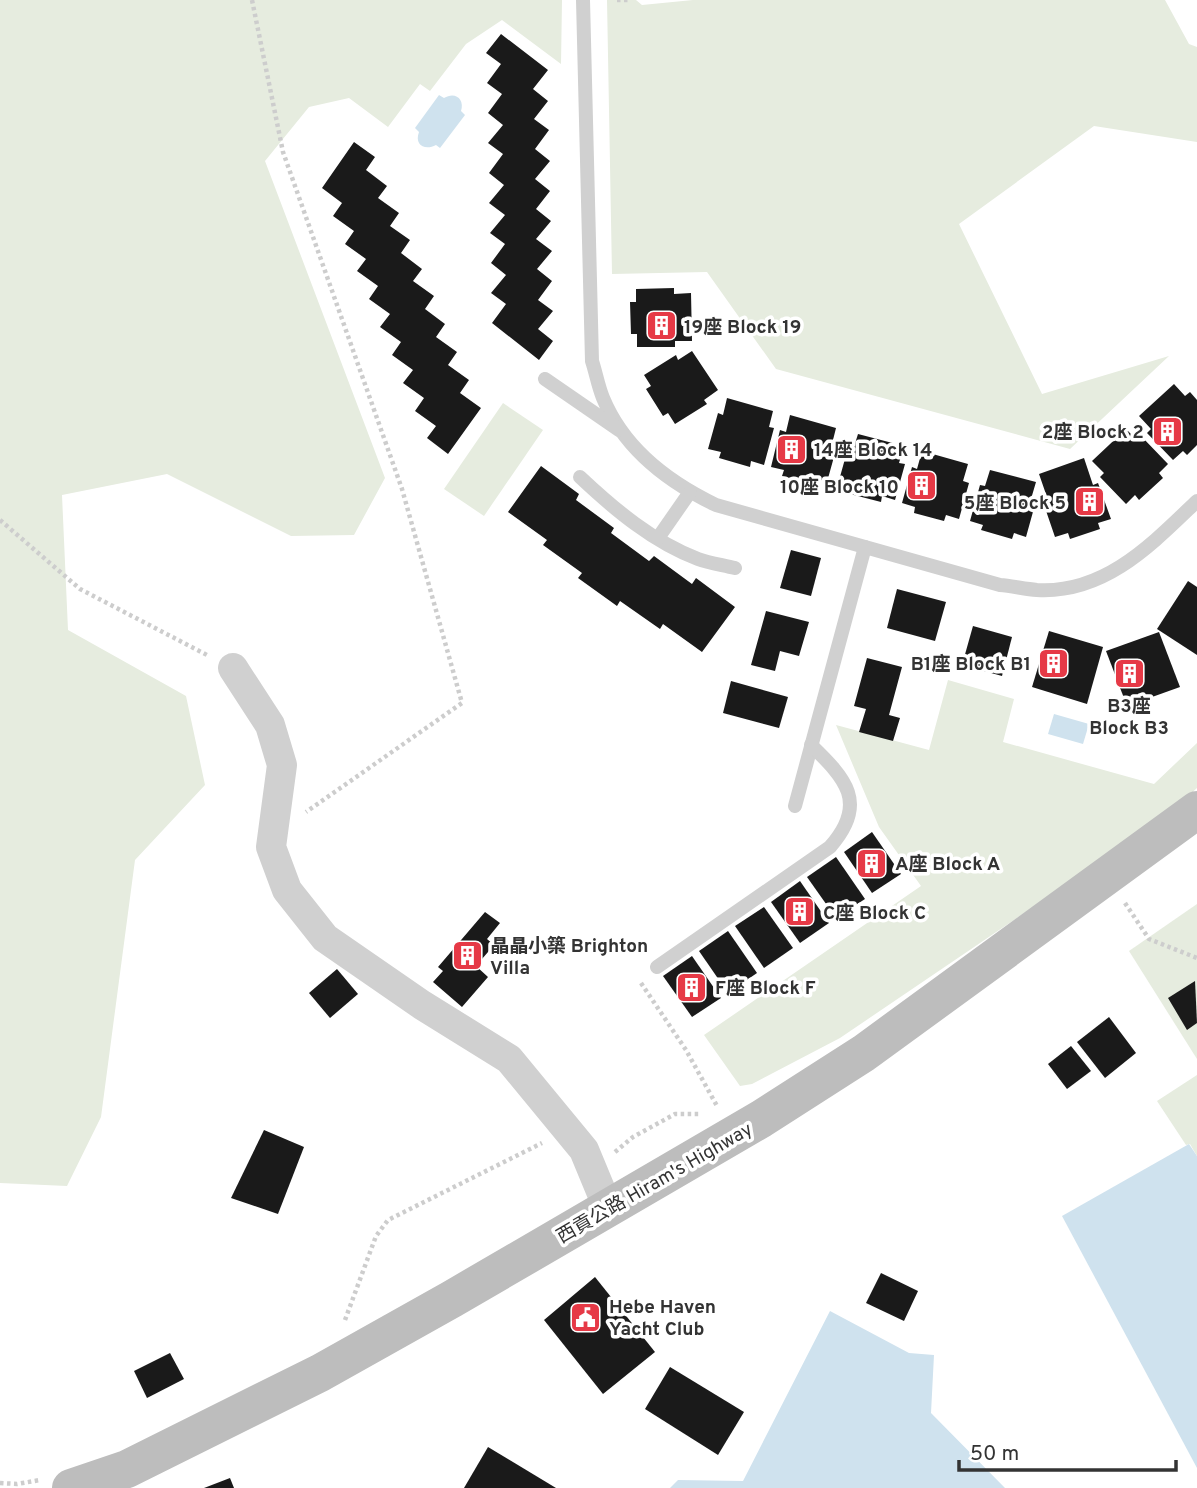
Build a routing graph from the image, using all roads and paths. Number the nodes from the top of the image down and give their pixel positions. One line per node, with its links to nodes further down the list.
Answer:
1 (252, 0): 18 (path)
2 (583, 0): 6 (lane)
3 (617, 0): 4 (path)
4 (629, 0)
5 (545, 379): 6 (lane)
6 (621, 431): 8 (lane)
7 (579, 477): 11 (lane)
8 (690, 492): 11 (lane); 12 (lane)
9 (1197, 501): 12 (lane)
10 (0, 520): 14 (path)
11 (658, 538): 13 (lane)
12 (865, 547): 15 (lane)
13 (735, 568)
14 (233, 668): 18 (street)
15 (811, 745): 16 (lane); 21 (lane)
16 (795, 806)
17 (1197, 810): 24 (main road, 西貢公路 Hiram's Highway)
18 (271, 849): 23 (street)
19 (1124, 900): 20 (path)
20 (1197, 958)
21 (657, 967): 22 (path)
22 (721, 1113)
23 (568, 1130): 24 (street); 25 (path)
24 (608, 1208): 26 (main road, 西貢公路 Hiram's Highway)
25 (343, 1327)
26 (71, 1488)

